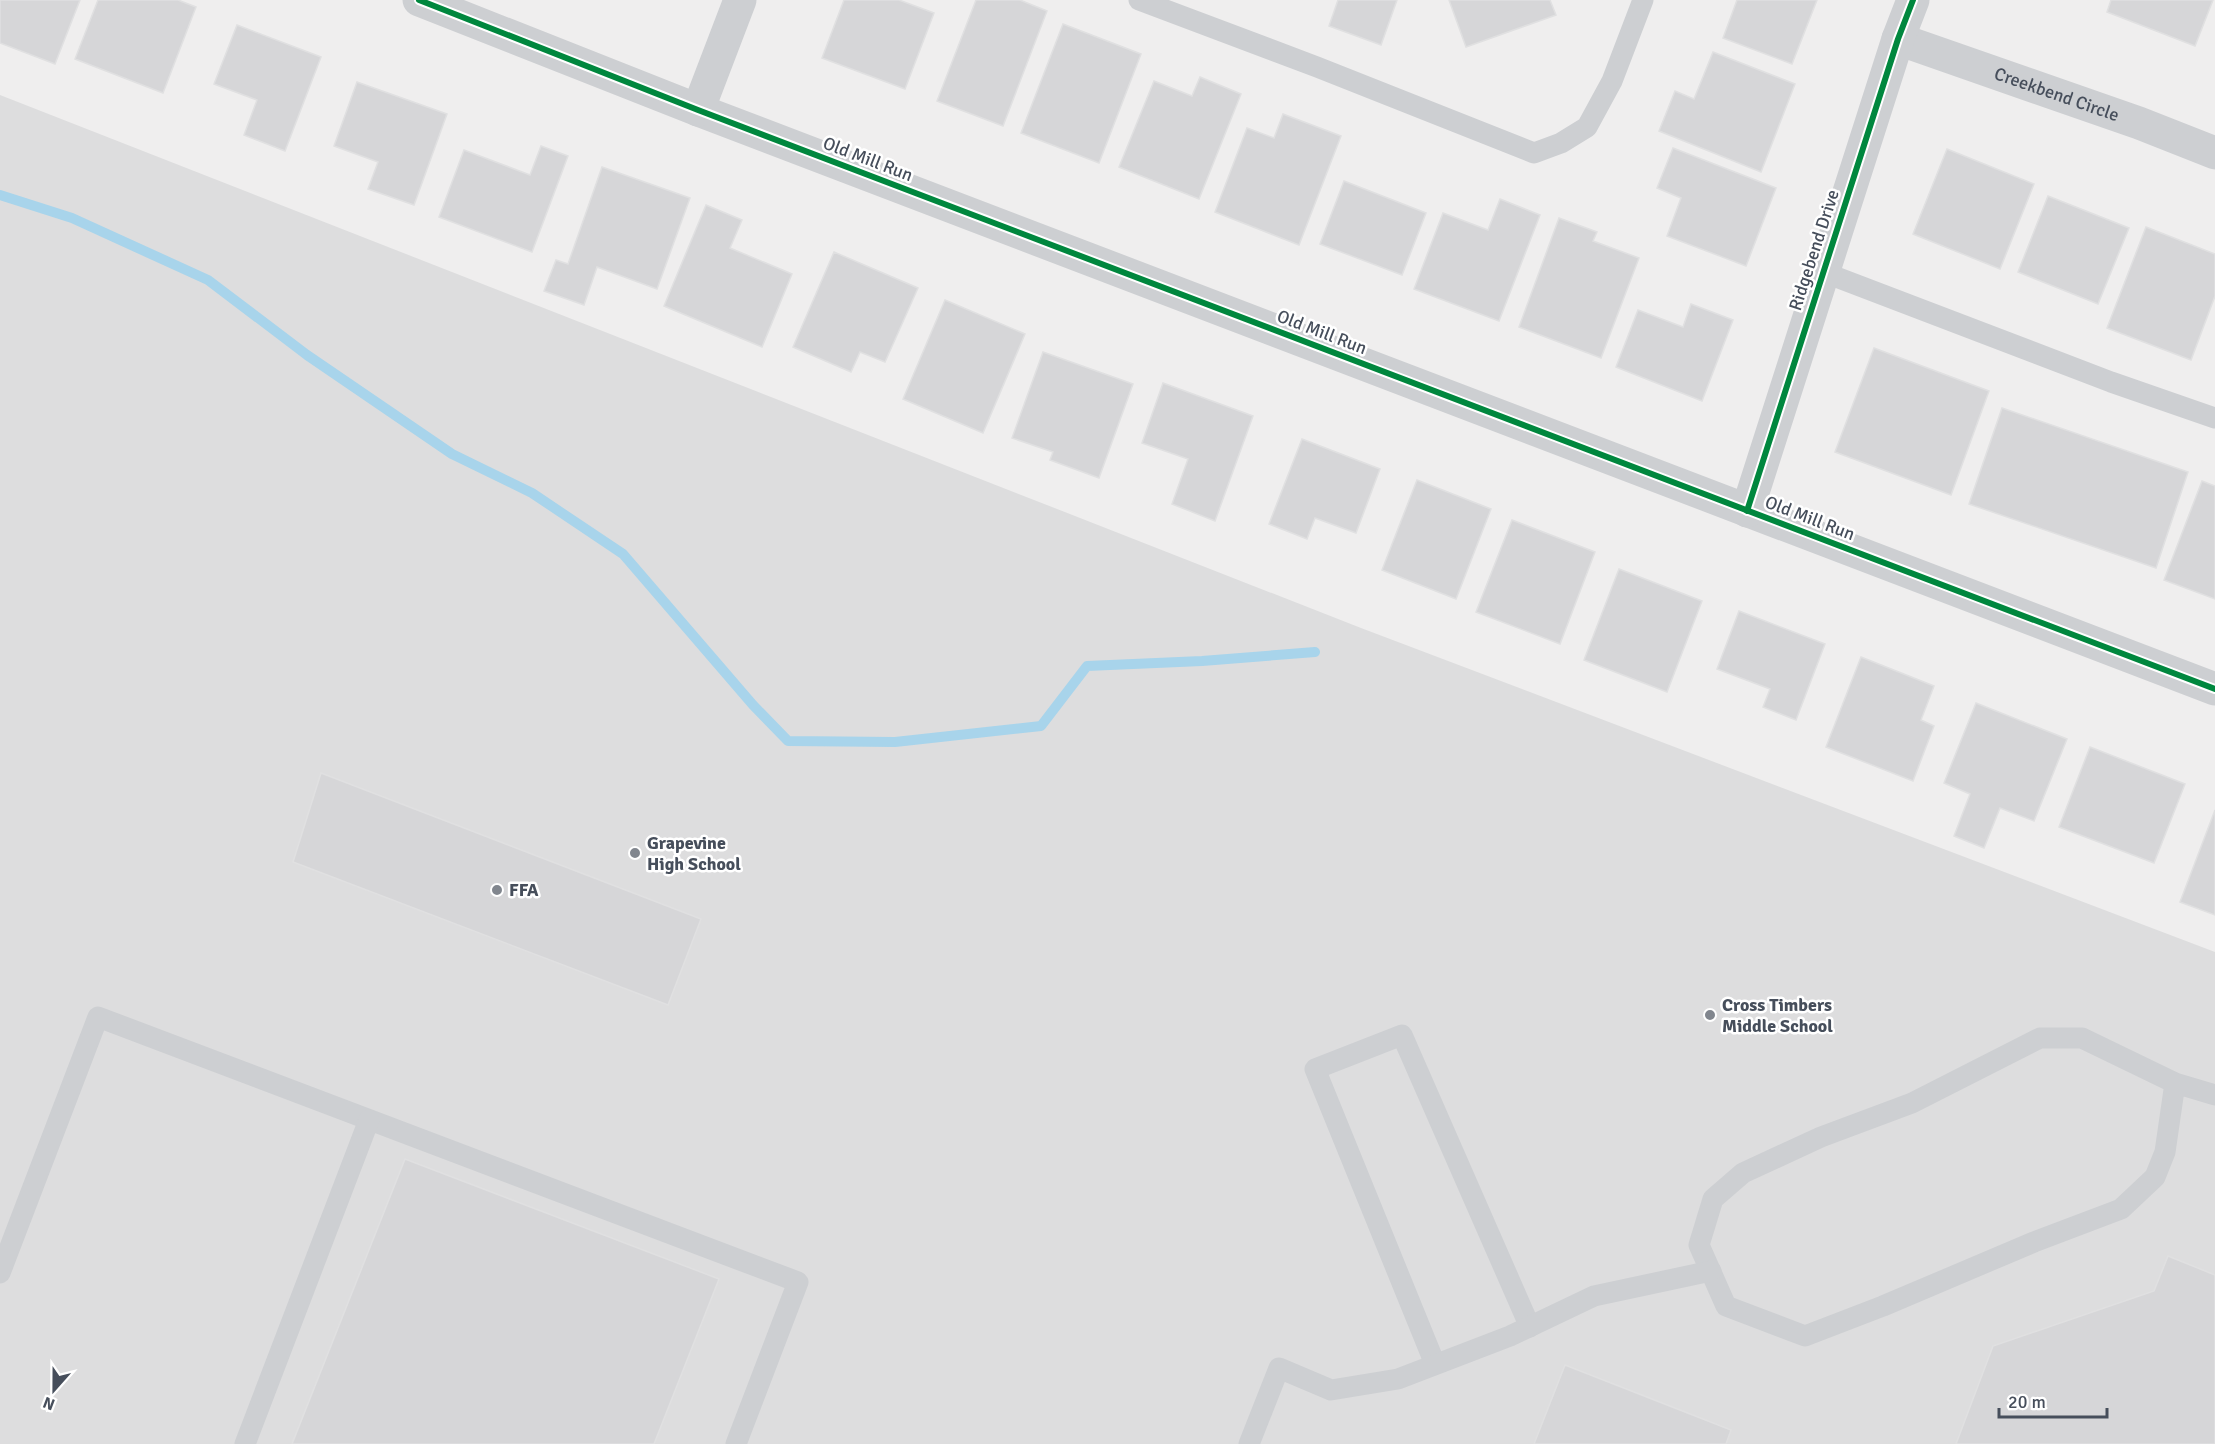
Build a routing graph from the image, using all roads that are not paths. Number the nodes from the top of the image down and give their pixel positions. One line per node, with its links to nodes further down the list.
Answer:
1 (420, 0): 7 (street, Old Mill Run)
2 (740, 0): 7 (street)
3 (1139, 0): 4 (lane)
4 (1642, 0)
5 (1913, 0): 6 (street, Ridgebend Drive)
6 (1898, 39): 8 (street, Creekbend Circle); 9 (street, Ridgebend Drive)
7 (698, 110): 11 (street, Old Mill Run)
8 (2215, 153)
9 (1823, 272): 10 (lane); 11 (street, Ridgebend Drive)
10 (2215, 418)
11 (1747, 510): 12 (street, Old Mill Run)
12 (2215, 689)
13 (2175, 1083): 14 (lane); 16 (lane); 16 (lane)
14 (2215, 1095)
15 (369, 1120): 17 (lane); 20 (lane); 21 (lane)
16 (1710, 1271): 18 (lane)
17 (0, 1273)
18 (1530, 1327): 19 (lane); 19 (lane)
19 (1435, 1364): 22 (lane)
20 (245, 1444)
21 (736, 1444)
22 (1249, 1444)

